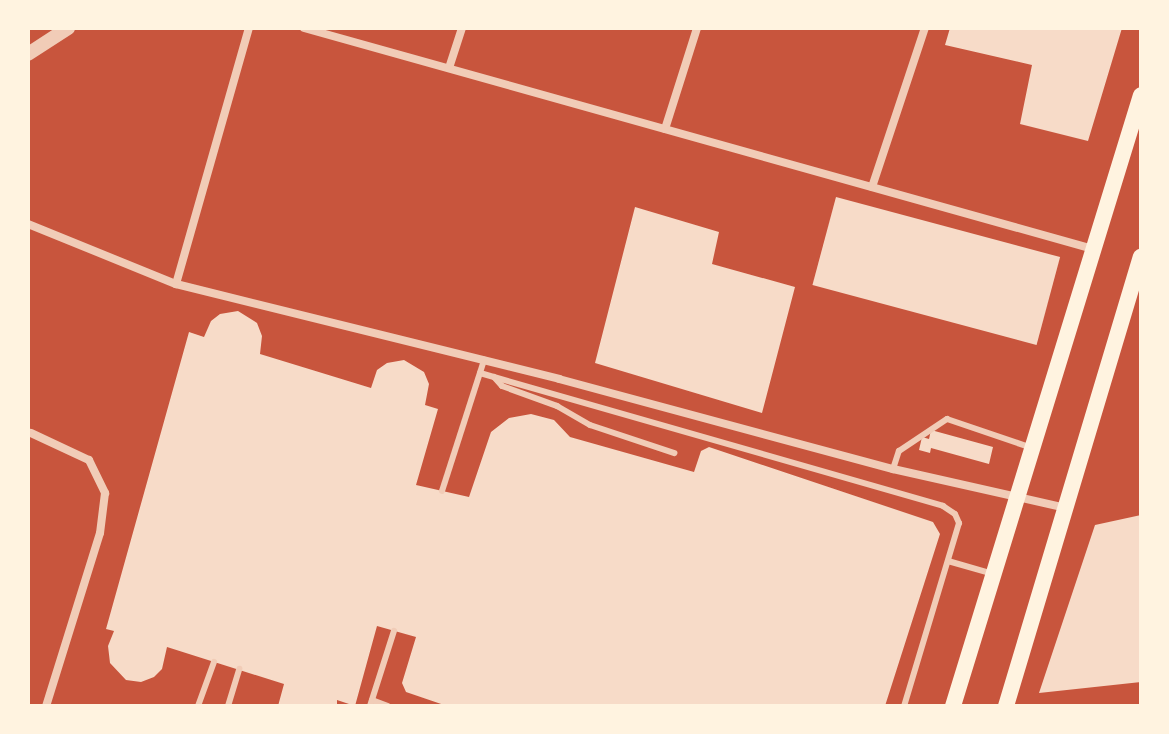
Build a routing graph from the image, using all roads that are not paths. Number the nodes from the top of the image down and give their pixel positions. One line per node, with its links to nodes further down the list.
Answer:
1 (68, 28): 7 (street)
2 (249, 28): 15 (street)
3 (304, 28): 8 (street)
4 (462, 28): 8 (street)
5 (697, 28): 10 (street)
6 (925, 28): 11 (street)
7 (28, 54)
8 (449, 68): 10 (street)
9 (1141, 95): 13 (main road)
10 (665, 129): 11 (street)
11 (872, 187): 13 (street)
12 (28, 224): 15 (street)
13 (1093, 249): 20 (main road)
14 (1141, 257): 25 (main road)
15 (176, 284): 16 (street)
16 (484, 360): 17 (lane); 22 (street)
17 (480, 373): 18 (lane); 23 (lane)
18 (494, 377): 21 (lane); 26 (lane)
19 (31, 433): 32 (street)
20 (1032, 448): 22 (lane); 24 (main road)
21 (674, 453)
22 (893, 469): 24 (street)
23 (442, 491)
24 (1016, 499): 25 (street); 27 (main road)
25 (1066, 508): 38 (main road)
26 (948, 561): 27 (lane); 36 (lane)
27 (993, 574): 37 (main road)
28 (394, 631): 31 (lane)
29 (214, 662): 33 (lane)
30 (239, 669): 34 (lane)
31 (371, 703): 35 (lane)
32 (46, 706)
33 (198, 706)
34 (228, 706)
35 (388, 706)
36 (904, 706)
37 (953, 706)
38 (1006, 706)

